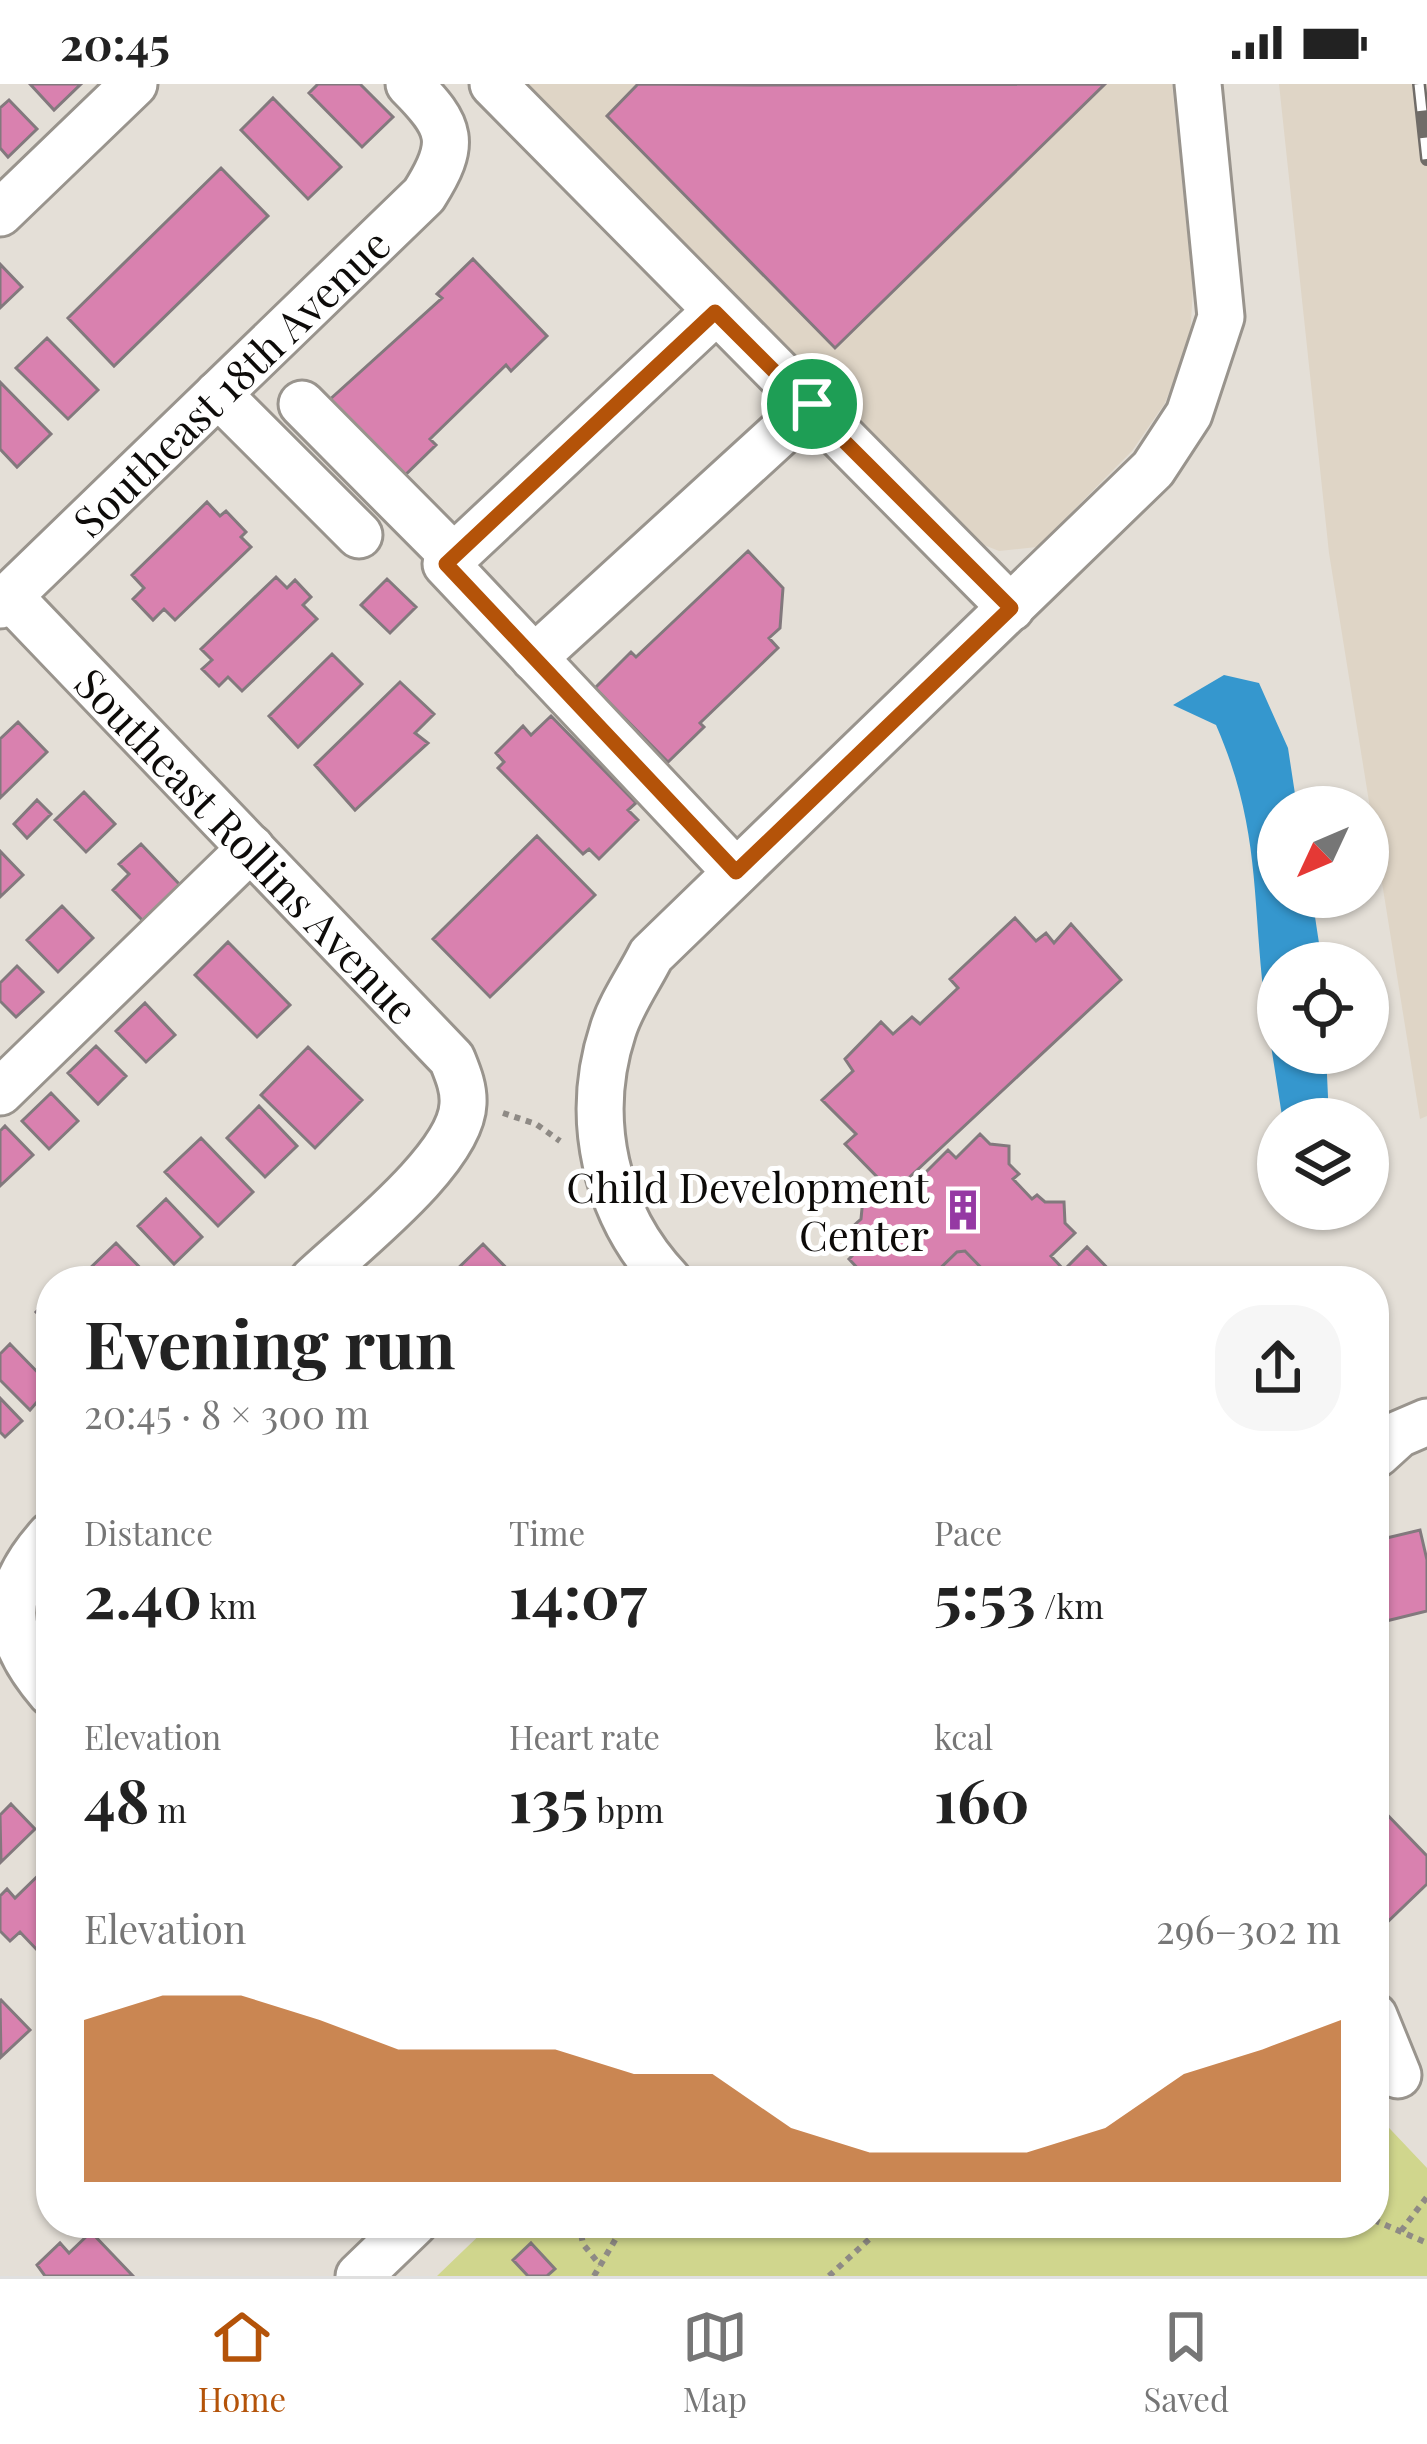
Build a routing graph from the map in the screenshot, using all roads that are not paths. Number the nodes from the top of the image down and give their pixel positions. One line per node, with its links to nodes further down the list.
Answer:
1 (134, 84): 5 (street)
2 (409, 84): 7 (street, Southeast 18th Avenue)
3 (493, 84): 6 (street)
4 (1198, 84): 13 (street)
5 (0, 213)
6 (715, 312): 9 (street); 11 (street)
7 (218, 394): 10 (street); 12 (street, Southeast 18th Avenue)
8 (302, 404): 11 (street)
9 (812, 404): 13 (street); 14 (street)
10 (358, 535)
11 (453, 556): 14 (street)
12 (5, 601): 15 (street, Southeast Rollins Avenue)
13 (1011, 608): 16 (street)
14 (534, 658): 16 (street)
15 (251, 848): 17 (street); 18 (street, Southeast Rollins Avenue)
16 (736, 872): 19 (street)
17 (0, 1092)
18 (327, 1266)
19 (658, 1266)
20 (1427, 1422): 21 (street)
21 (1389, 1443)
22 (1427, 1452): 23 (street)
23 (1389, 1458)
24 (36, 1550): 25 (street)
25 (36, 1677)
26 (1389, 2053): 27 (street)
27 (1398, 2075)
28 (398, 2238): 29 (street)
29 (359, 2276)

